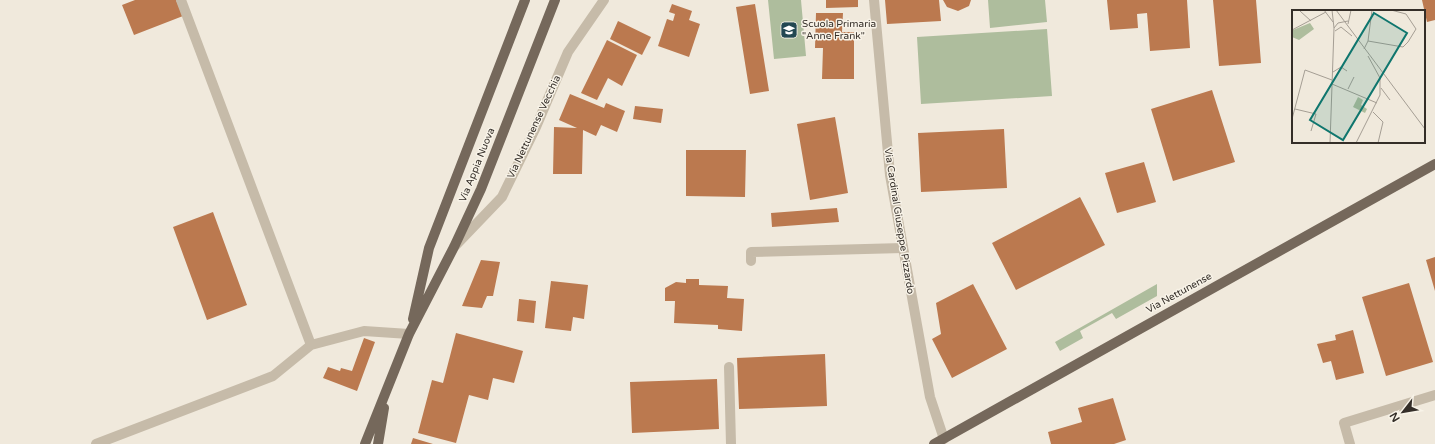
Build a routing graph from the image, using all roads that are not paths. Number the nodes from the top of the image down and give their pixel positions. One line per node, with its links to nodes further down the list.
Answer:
1 (181, 0): 11 (street)
2 (525, 0): 10 (main road, Via Appia Nuova)
3 (555, 0): 7 (main road, Via Appia Nuova)
4 (604, 0): 7 (street, Via Nettunense Vecchia)
5 (874, 0): 8 (street, Via Cardinal Giuseppe Pizzardo)
6 (1435, 164): 15 (main road, Via Nettunense)
7 (454, 247): 10 (main road, Via Appia Nuova)
8 (902, 248): 9 (street); 15 (street, Via Cardinal Giuseppe Pizzardo)
9 (751, 261)
10 (409, 334): 11 (street); 13 (main road, Via Appia Nuova)
11 (311, 345): 16 (street)
12 (729, 367): 19 (street)
13 (389, 383): 17 (main road, Via Appia Nuova); 18 (main road)
14 (1435, 395): 21 (street)
15 (944, 439): 20 (main road, Via Nettunense)
16 (96, 444)
17 (366, 444)
18 (378, 444)
19 (732, 444)
20 (934, 444)
21 (1350, 444)

